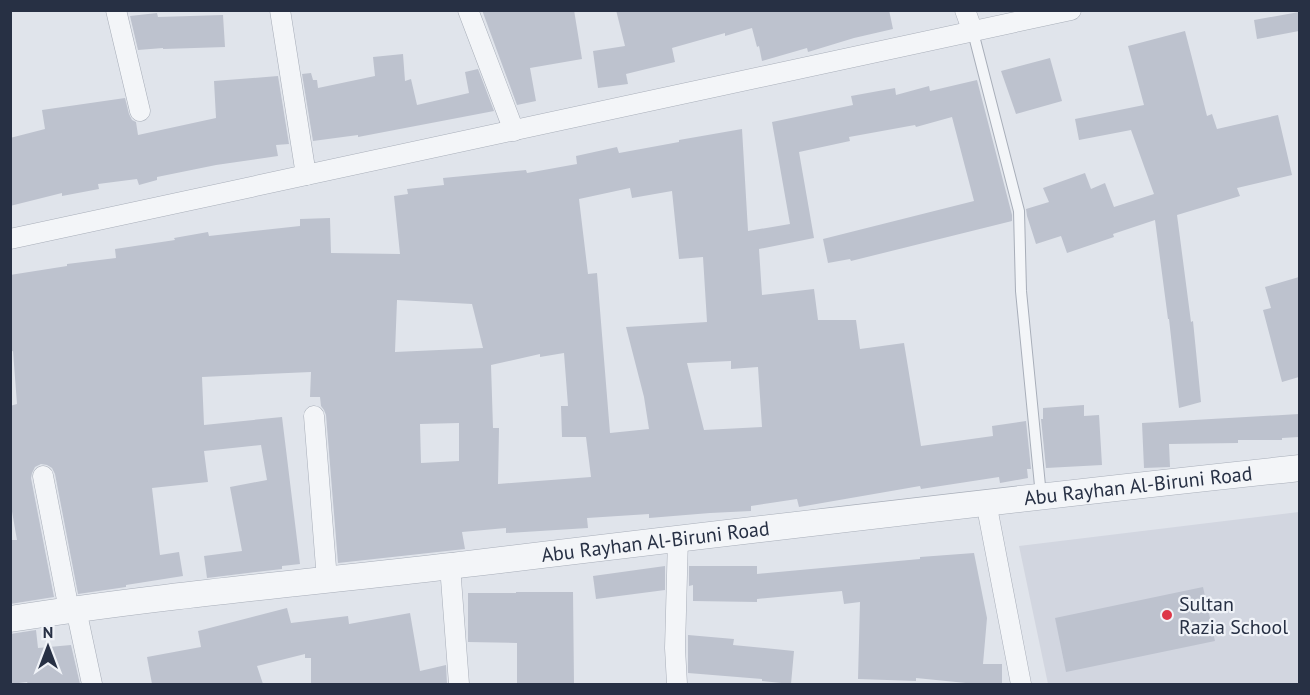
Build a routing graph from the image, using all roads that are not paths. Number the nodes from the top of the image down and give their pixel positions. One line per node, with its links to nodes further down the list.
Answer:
1 (116, 10): 7 (street)
2 (280, 10): 9 (street)
3 (468, 10): 8 (street)
4 (965, 10): 6 (street)
5 (1071, 10): 6 (street)
6 (973, 32): 8 (street); 14 (lane)
7 (140, 111)
8 (514, 131): 9 (street)
9 (306, 175): 10 (street)
10 (10, 239)
11 (314, 416): 18 (street)
12 (1299, 468): 14 (street, Abu Rayhan Al-Biruni Road)
13 (43, 476): 19 (street)
14 (1041, 496): 15 (street, Abu Rayhan Al-Biruni Road)
15 (986, 502): 16 (street, Abu Rayhan Al-Biruni Road); 24 (street)
16 (678, 538): 17 (street, Abu Rayhan Al-Biruni Road); 23 (street)
17 (450, 566): 18 (street, Abu Rayhan Al-Biruni Road); 22 (street)
18 (327, 580): 19 (street, Abu Rayhan Al-Biruni Road)
19 (72, 609): 20 (street, Abu Rayhan Al-Biruni Road); 21 (street)
20 (10, 620)
21 (92, 684)
22 (459, 684)
23 (676, 684)
24 (1021, 684)

